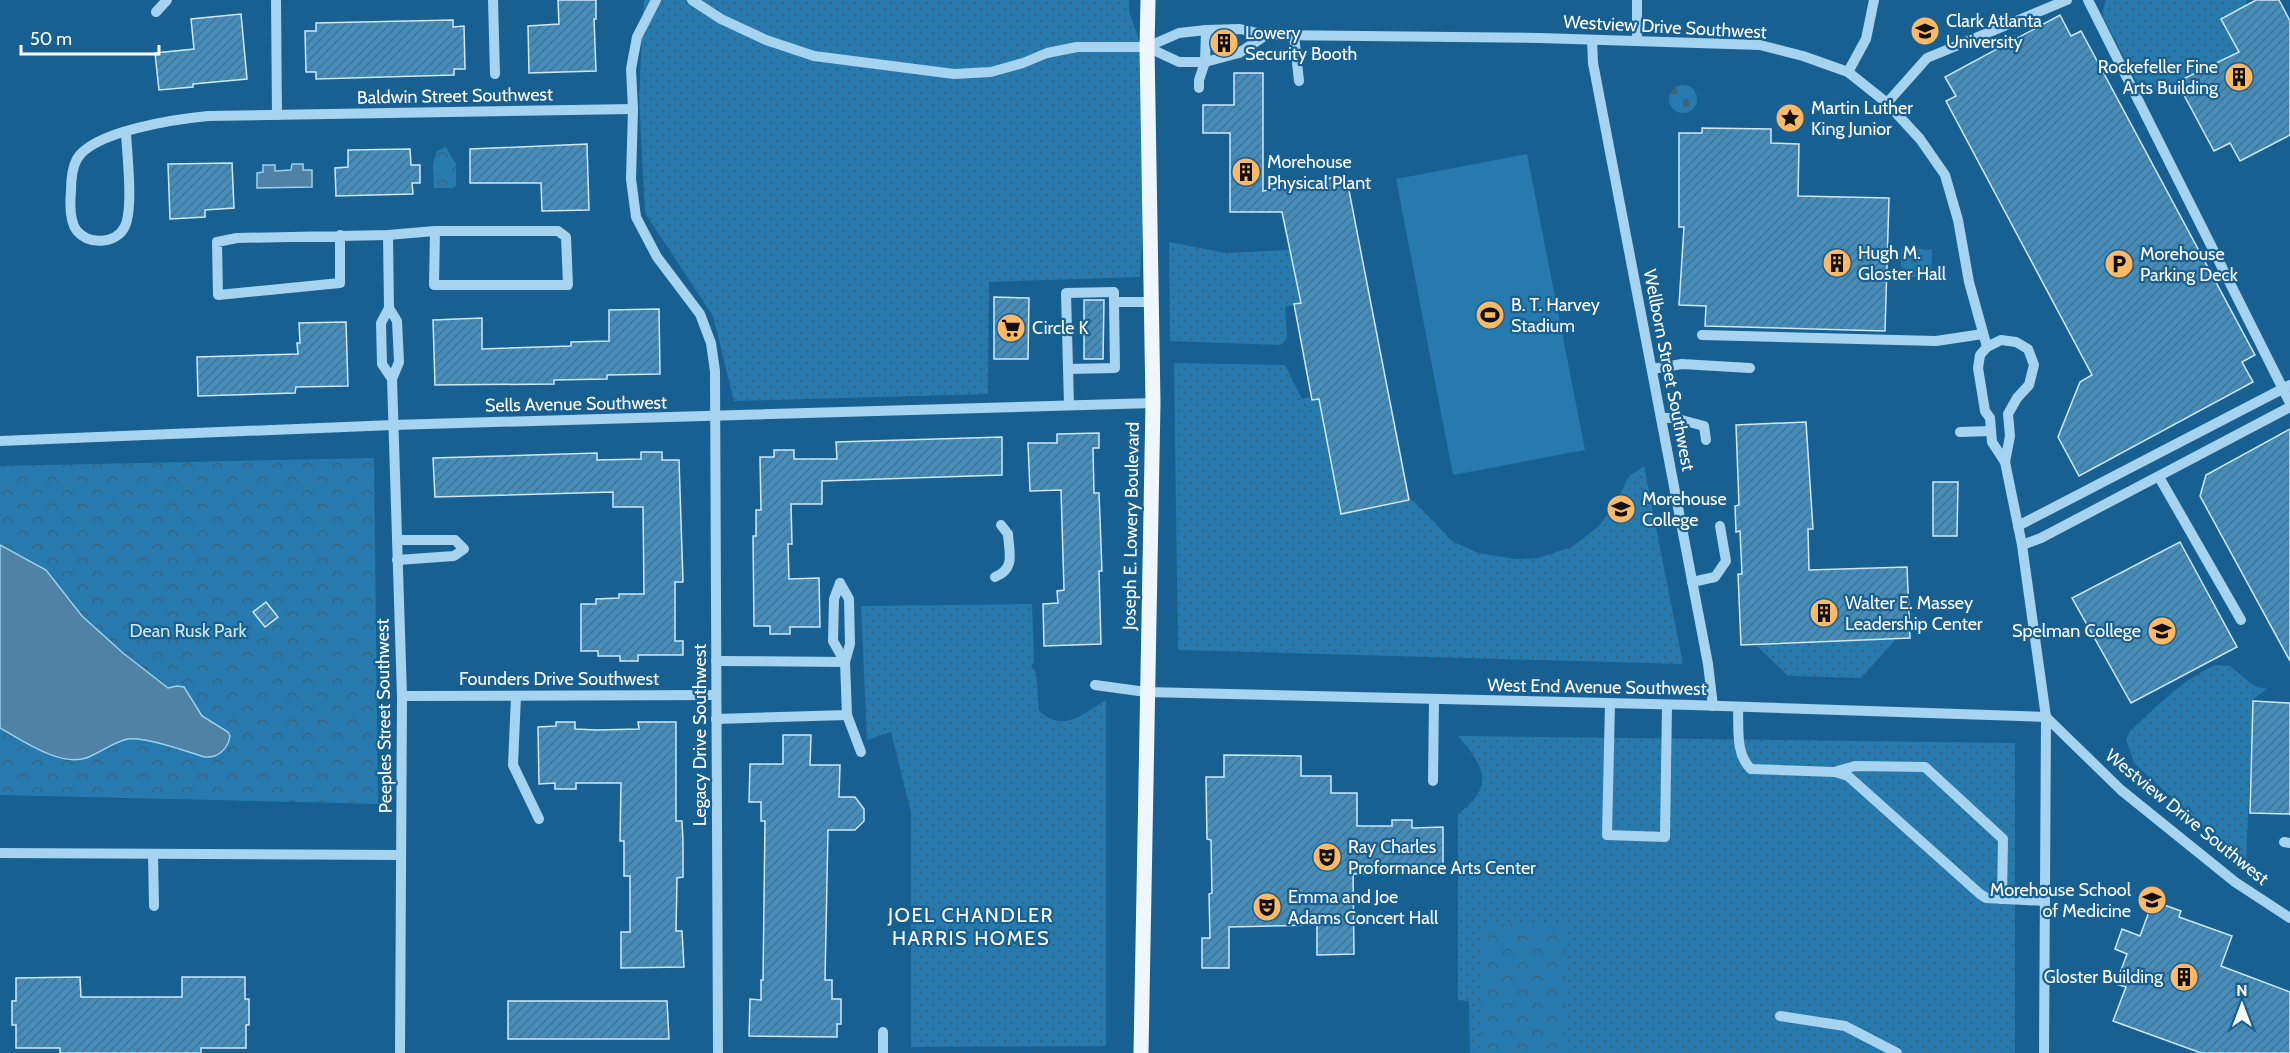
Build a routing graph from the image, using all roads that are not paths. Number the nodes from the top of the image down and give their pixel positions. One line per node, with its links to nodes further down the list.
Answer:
1 (167, 0): 11 (street)
2 (276, 0): 25 (street)
3 (493, 0): 20 (street, Baldwin Street Southwest)
4 (656, 0): 24 (street, Legacy Drive Southwest)
5 (692, 0): 17 (street, Westview Drive Southwest)
6 (1148, 0): 17 (main road, Joseph E. Lowery Boulevard)
7 (1637, 0): 16 (street)
8 (1874, 0): 19 (street)
9 (2067, 0): 23 (street)
10 (2088, 0): 40 (street)
11 (156, 12)
12 (1206, 30): 13 (street, Westview Drive Southwest); 17 (street, Westview Drive Southwest); 18 (street)
13 (1266, 35): 14 (street, Westview Drive Southwest); 18 (street, Westview Drive Southwest)
14 (1294, 35): 15 (street, Westview Drive Southwest); 21 (street)
15 (1592, 40): 16 (street, Westview Drive Southwest); 38 (street, Wellborn Street Southwest)
16 (1637, 40): 19 (street, Westview Drive Southwest)
17 (1147, 47): 18 (street, Westview Drive Southwest); 31 (main road, Joseph E. Lowery Boulevard)
18 (1205, 62): 22 (street)
19 (1848, 72): 23 (street, Westview Drive Southwest)
20 (495, 74)
21 (1299, 81)
22 (1199, 88)
23 (1887, 103): 33 (street, Westview Drive Southwest)
24 (633, 109): 25 (street, Baldwin Street Southwest); 44 (street, Legacy Drive Southwest)
25 (277, 115): 26 (street, Baldwin Street Southwest)
26 (126, 133): 26 (street, Baldwin Street Southwest)
27 (435, 231): 27 (street); 29 (street)
28 (340, 235): 28 (street); 29 (street)
29 (388, 235): 32 (street, Peeples Street Southwest)
30 (1113, 302): 31 (street); 37 (street); 37 (street)
31 (1151, 302): 41 (main road, Joseph E. Lowery Boulevard)
32 (389, 308): 39 (street, Peeples Street Southwest); 39 (street, Peeples Street Southwest)
33 (1983, 333): 34 (street); 35 (street, Westview Drive Southwest)
34 (1702, 335)
35 (1987, 347): 47 (street); 52 (street)
36 (1750, 368): 38 (street)
37 (1068, 369): 42 (street)
38 (1652, 369): 45 (street, Wellborn Street Southwest)
39 (392, 380): 46 (street, Peeples Street Southwest)
40 (2287, 387): 43 (street); 51 (street)
41 (1153, 403): 42 (street, Sells Avenue Southwest); 66 (main road, Joseph E. Lowery Boulevard)
42 (1069, 405): 44 (street, Sells Avenue Southwest)
43 (2290, 405): 53 (street)
44 (717, 417): 46 (street, Sells Avenue Southwest); 63 (street, Legacy Drive Southwest)
45 (1661, 418): 49 (street); 61 (street, Wellborn Street Southwest)
46 (393, 425): 50 (street, Sells Avenue Southwest); 57 (street, Peeples Street Southwest)
47 (1991, 431): 48 (street); 52 (street)
48 (1960, 432)
49 (1706, 440)
50 (0, 441)
51 (2143, 461): 53 (street); 56 (street)
52 (2005, 462): 56 (street)
53 (2156, 478): 58 (street); 62 (street)
54 (1001, 525): 60 (street)
55 (1720, 526): 61 (street)
56 (2018, 526): 58 (street)
57 (397, 540): 59 (street, Peeples Street Southwest); 59 (street)
58 (2022, 545): 76 (street)
59 (398, 560): 68 (street, Peeples Street Southwest)
60 (995, 577)
61 (1692, 582): 73 (street, Wellborn Street Southwest)
62 (2241, 620)
63 (716, 661): 64 (street); 67 (street, Legacy Drive Southwest)
64 (845, 662): 64 (street); 75 (street)
65 (1095, 685): 66 (street, West End Avenue Southwest)
66 (1146, 692): 70 (street, West End Avenue Southwest); 94 (main road, Joseph E. Lowery Boulevard)
67 (716, 695): 69 (street, Founders Drive Southwest); 77 (street, Legacy Drive Southwest)
68 (402, 696): 69 (street, Founders Drive Southwest); 84 (street, Peeples Street Southwest)
69 (516, 696): 81 (street)
70 (1434, 699): 71 (street, West End Avenue Southwest); 80 (street)
71 (1610, 704): 72 (street, West End Avenue Southwest); 72 (street)
72 (1667, 705): 73 (street, West End Avenue Southwest)
73 (1713, 706): 74 (street, West End Avenue Southwest)
74 (1738, 707): 76 (street, West End Avenue Southwest); 79 (street)
75 (847, 716): 77 (street); 78 (street)
76 (2046, 717): 86 (street); 88 (street, Westview Drive Southwest)
77 (716, 719): 92 (street, Legacy Drive Southwest)
78 (861, 752)
79 (1834, 771): 85 (street); 85 (street)
80 (1433, 781)
81 (539, 819)
82 (0, 853): 83 (street)
83 (153, 854): 84 (street); 87 (street)
84 (401, 855): 91 (street, Peeples Street Southwest)
85 (2002, 899): 86 (street)
86 (2045, 901): 96 (street)
87 (154, 906)
88 (2290, 918)
89 (1780, 1016): 95 (street)
90 (883, 1032): 93 (street)
91 (400, 1053)
92 (718, 1053)
93 (883, 1053)
94 (1141, 1053)
95 (1897, 1053)
96 (2044, 1053)

